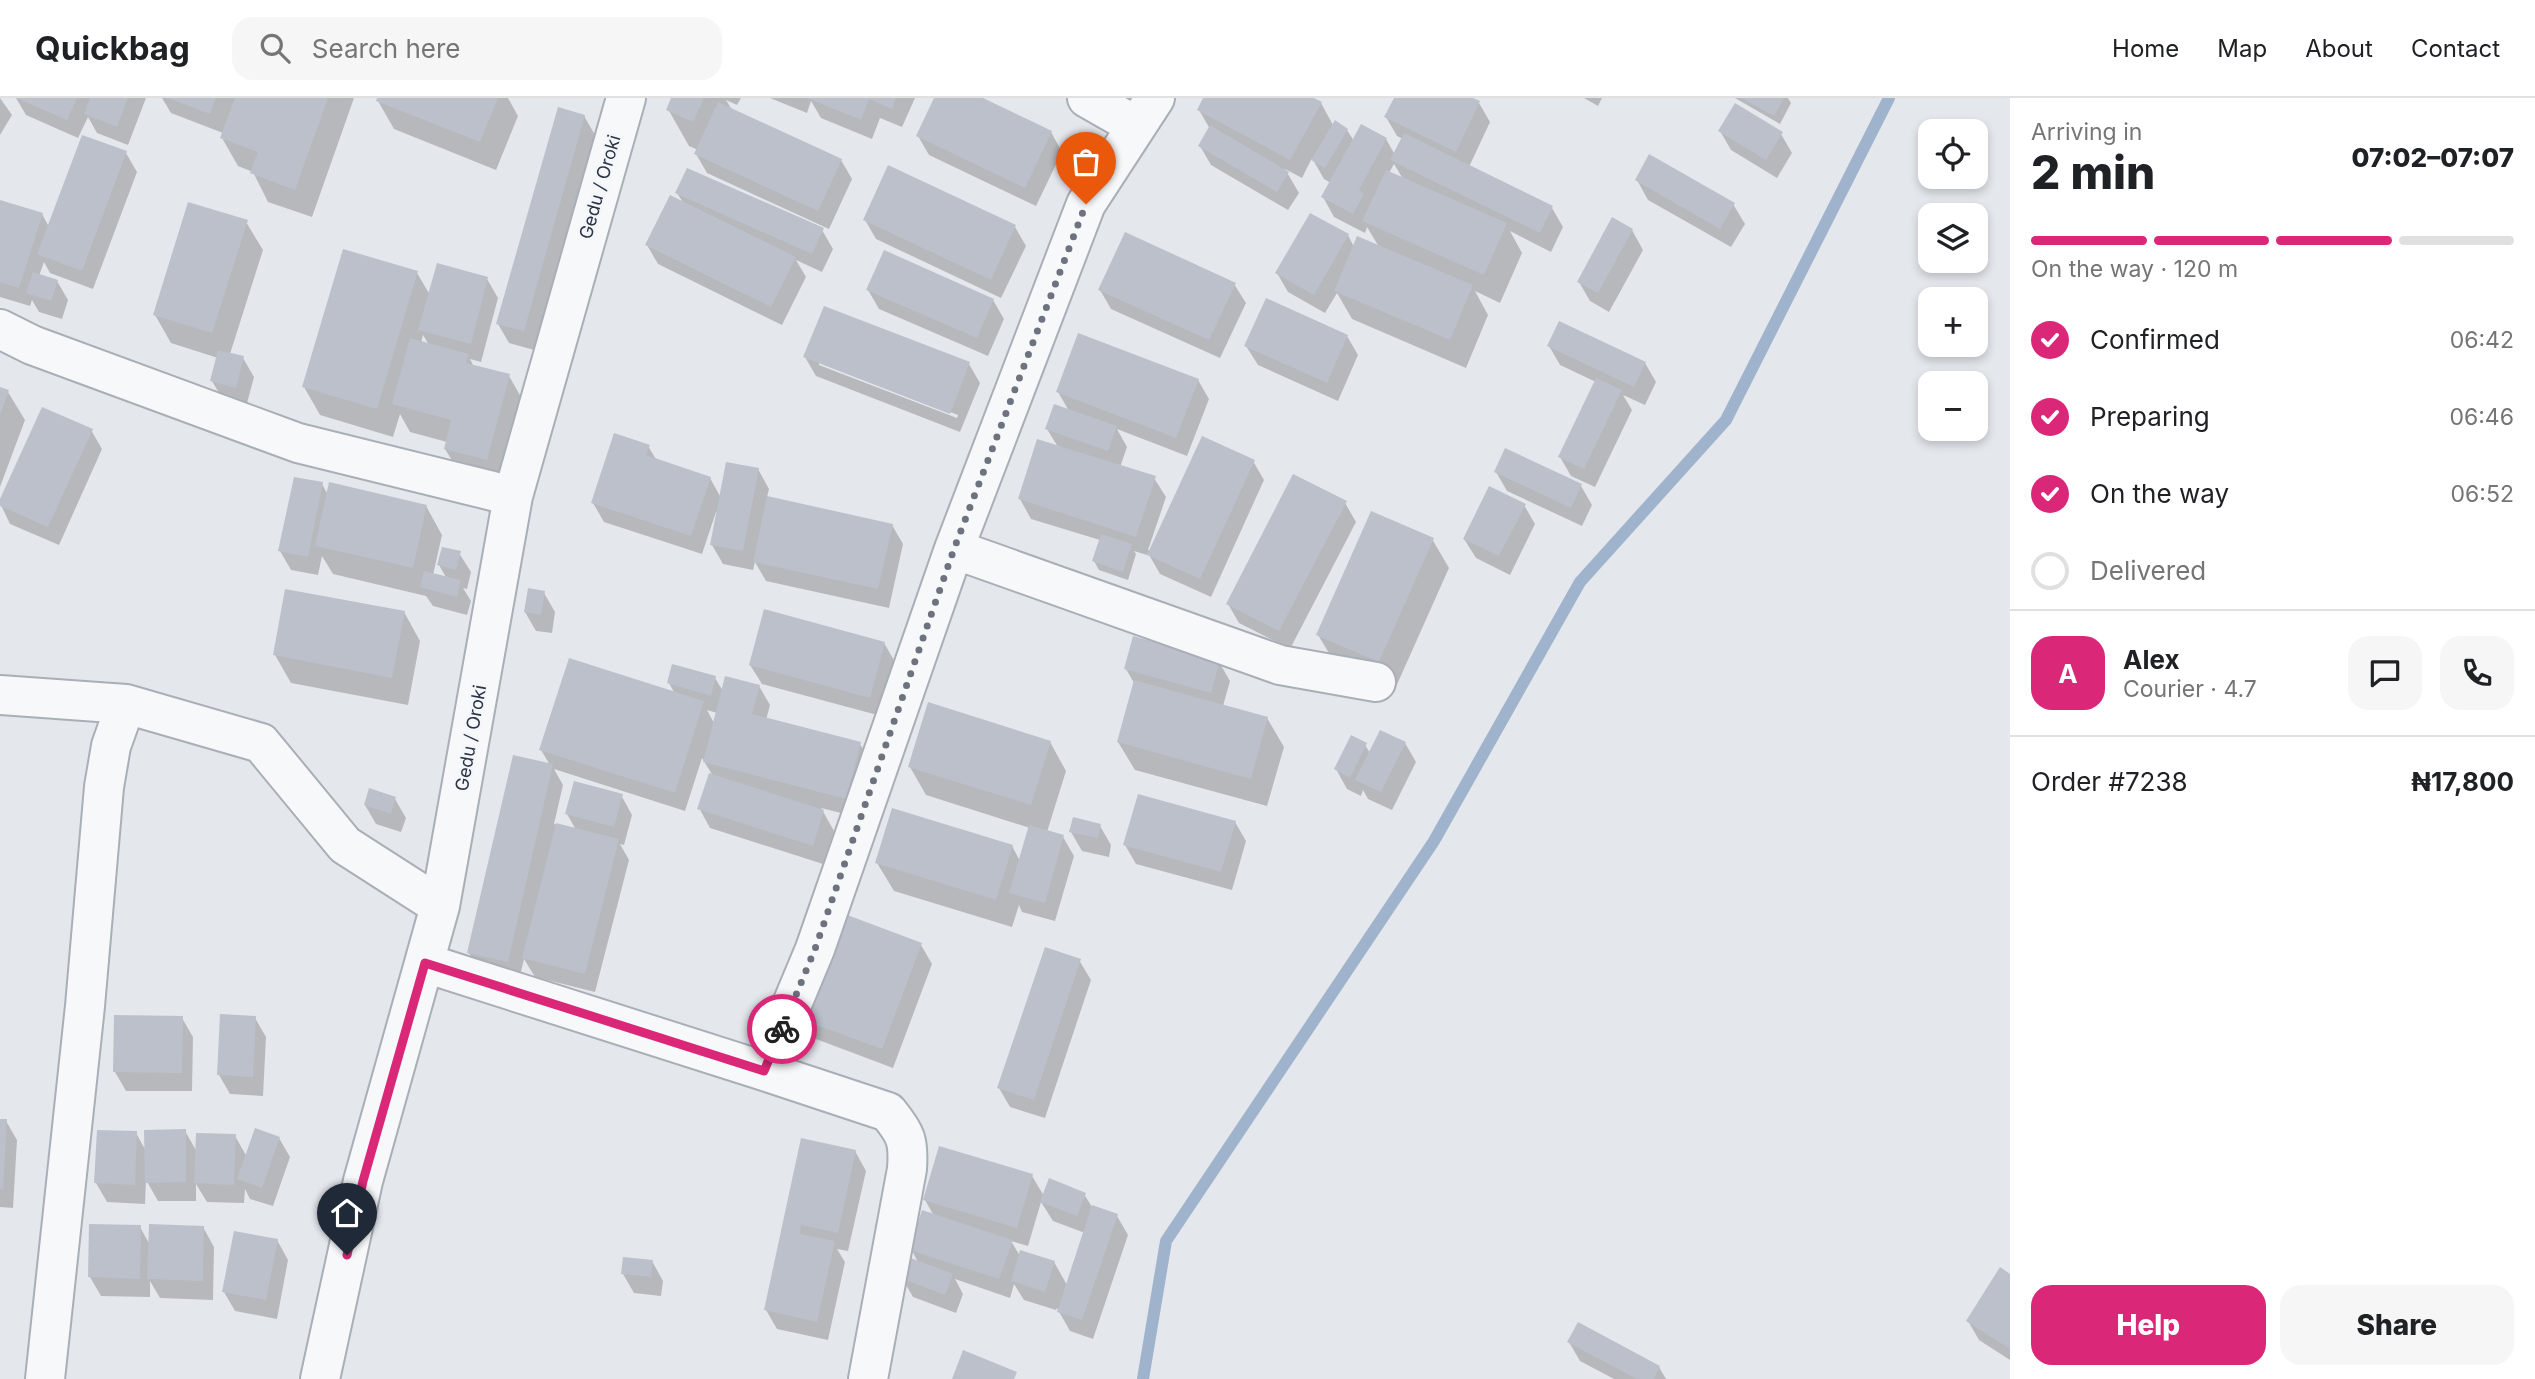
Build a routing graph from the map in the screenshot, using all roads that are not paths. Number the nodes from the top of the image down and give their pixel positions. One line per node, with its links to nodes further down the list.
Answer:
1 (1087, 98): 3 (street)
2 (620, 100): 5 (street, Gedu / Oroki)
3 (1145, 112): 6 (street)
4 (0, 329): 5 (street)
5 (513, 496): 10 (street, Gedu / Oroki)
6 (954, 549): 7 (street); 12 (street)
7 (1376, 682)
8 (0, 695): 9 (street)
9 (126, 704): 10 (street); 13 (street)
10 (440, 906): 11 (street, Gedu / Oroki)
11 (425, 963): 12 (street); 14 (street, Gedu / Oroki)
12 (764, 1071): 15 (street)
13 (45, 1379)
14 (320, 1379)
15 (868, 1379)

